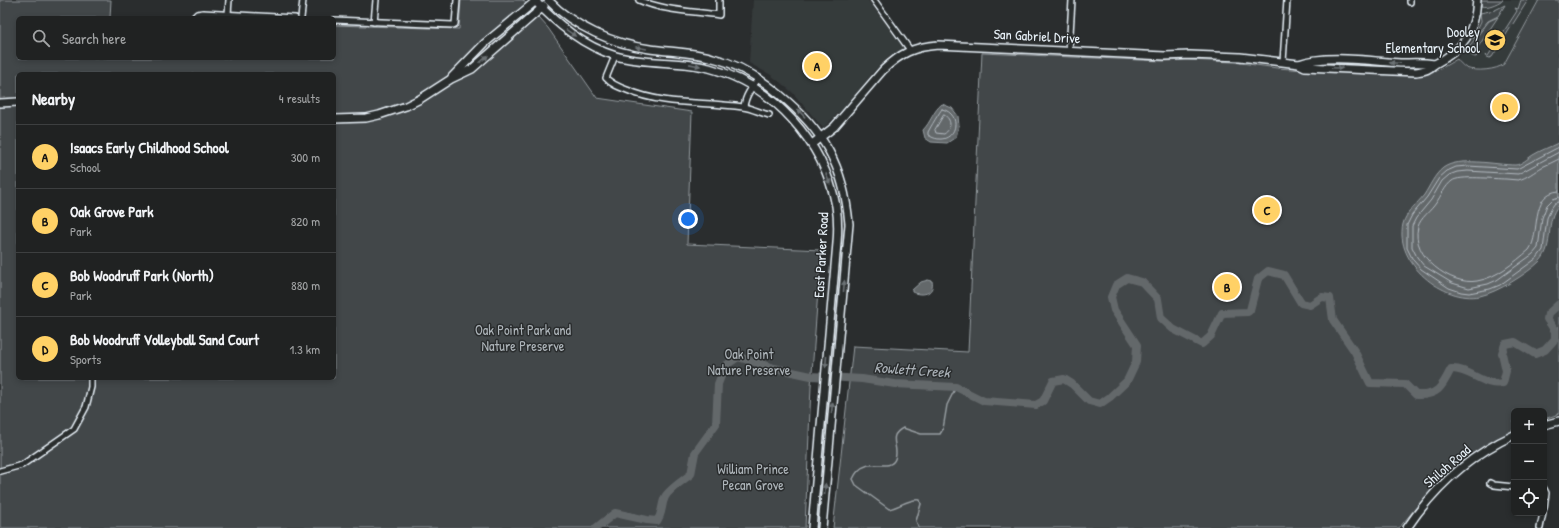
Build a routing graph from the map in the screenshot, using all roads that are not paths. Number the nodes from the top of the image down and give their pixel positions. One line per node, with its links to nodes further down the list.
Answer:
1 (229, 0): 14 (street)
2 (303, 0): 17 (street)
3 (376, 0): 19 (street)
4 (457, 0): 19 (street)
5 (535, 0): 13 (main road, East Parker Road); 24 (main road)
6 (639, 0): 7 (street)
7 (719, 0)
8 (874, 0): 20 (street)
9 (1072, 0): 21 (street)
10 (1287, 0): 23 (street)
11 (1477, 0): 23 (main road, San Gabriel Drive)
12 (550, 1): 13 (main road); 25 (main road, East Parker Road, one-way to 12)
13 (542, 8): 22 (main road, East Parker Road, one-way to 22); 24 (main road, one-way to 13)
14 (228, 14): 15 (street); 16 (street)
15 (196, 16)
16 (262, 16)
17 (301, 16)
18 (336, 20): 19 (street)
19 (374, 22)
20 (910, 50): 21 (main road, San Gabriel Drive); 32 (main road, San Gabriel Drive)
21 (1069, 51): 23 (main road, San Gabriel Drive)
22 (615, 56): 26 (main road, East Parker Road, one-way to 26); 29 (street)
23 (1283, 62)
24 (451, 78): 31 (main road)
25 (759, 78): 26 (street); 32 (main road, East Parker Road, one-way to 25)
26 (752, 87): 29 (street); 33 (main road, East Parker Road)
27 (16, 102): 28 (main road)
28 (0, 103)
29 (744, 107): 30 (street)
30 (769, 115)
31 (336, 119)
32 (821, 138): 33 (main road, San Gabriel Drive); 34 (main road, East Parker Road)
33 (812, 144): 35 (main road, East Parker Road, one-way to 35)
34 (844, 191): 35 (main road); 37 (main road, East Parker Road)
35 (833, 194): 36 (main road, East Parker Road)
36 (837, 243): 37 (main road); 46 (main road, East Parker Road, one-way to 46)
37 (848, 243): 47 (main road, East Parker Road, one-way to 37)
38 (92, 380): 42 (street)
39 (1559, 421): 40 (main road)
40 (1547, 424)
41 (1511, 437): 48 (main road, Shiloh Road)
42 (0, 472)
43 (1490, 483): 44 (street)
44 (1511, 487)
45 (1542, 516): 49 (street)
46 (812, 528)
47 (822, 528)
48 (1407, 528)
49 (1540, 528)

